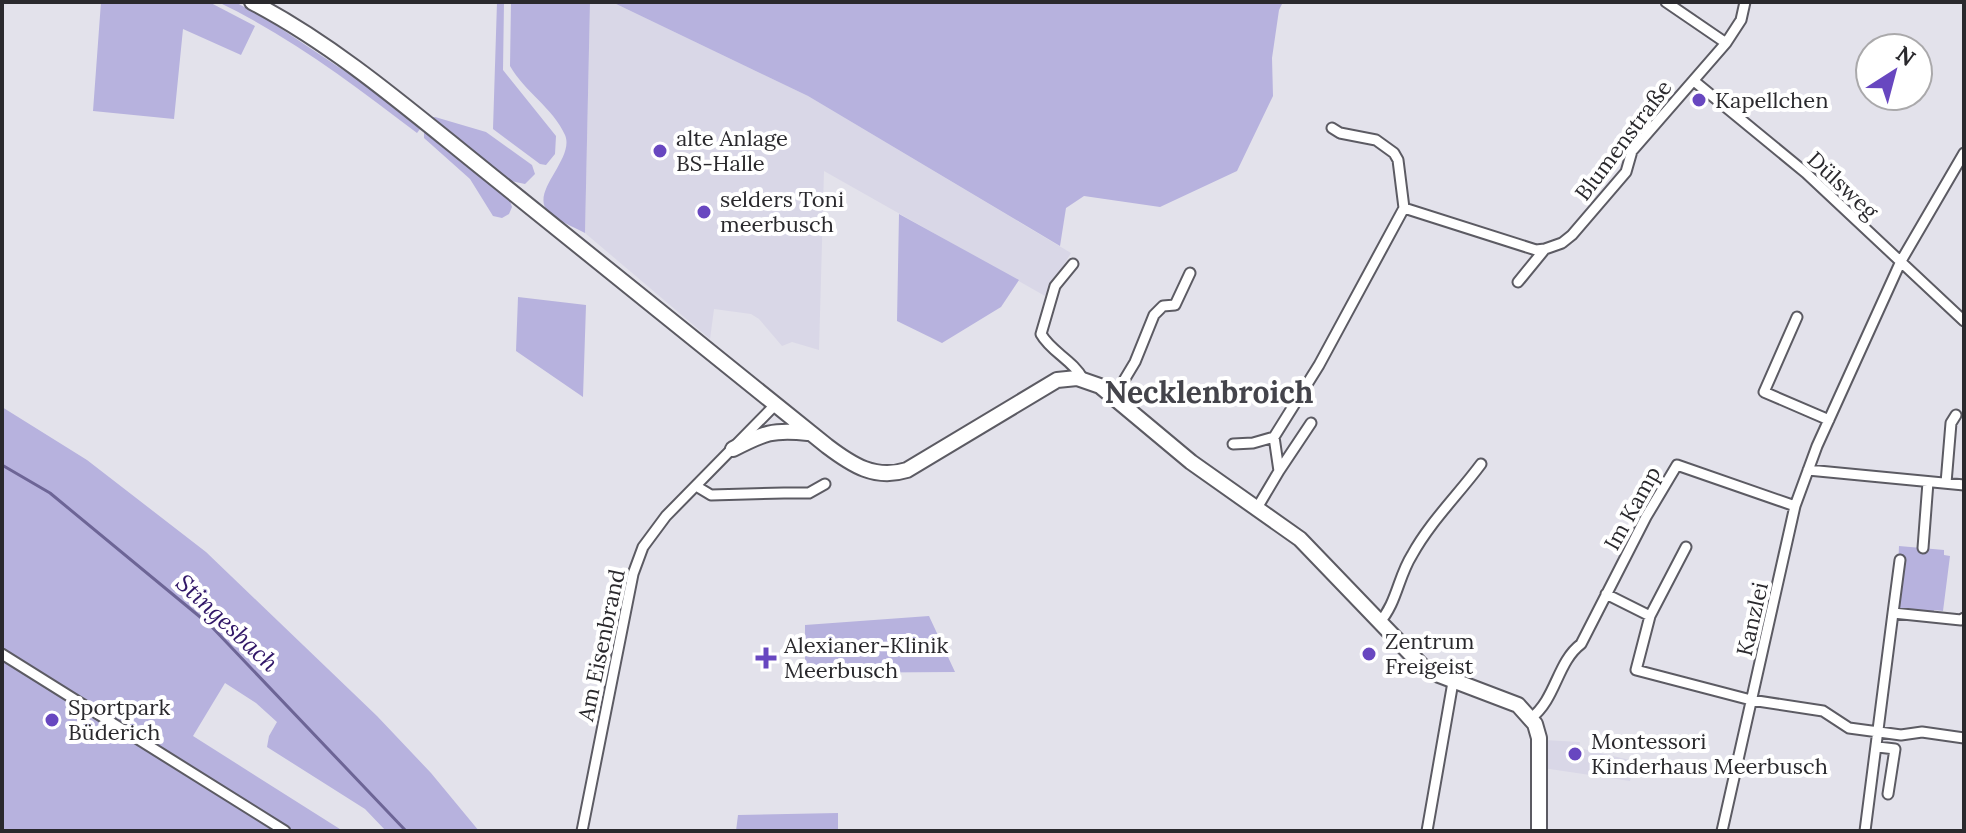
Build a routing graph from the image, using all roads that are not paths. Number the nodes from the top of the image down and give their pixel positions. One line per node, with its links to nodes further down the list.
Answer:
1 (252, 2): 18 (main road)
2 (1666, 2): 4 (street)
3 (1745, 2): 4 (street, Blumenstraße)
4 (1726, 43): 5 (street, Blumenstraße)
5 (1694, 81): 9 (street, Blumenstraße); 10 (street, Dülsweg)
6 (1332, 128): 8 (street)
7 (1964, 153): 10 (street, Kanzlei)
8 (1404, 208): 9 (street); 23 (street)
9 (1545, 249): 13 (street, Blumenstraße)
10 (1901, 261): 15 (street, Dülsweg); 20 (street, Kanzlei)
11 (1073, 264): 16 (street)
12 (1190, 273): 17 (street)
13 (1518, 282)
14 (1797, 317): 20 (street)
15 (1964, 321)
16 (1083, 379): 17 (main road); 22 (main road)
17 (1114, 397): 35 (main road)
18 (775, 405): 22 (main road); 25 (street, Am Eisenbrand)
19 (1956, 415): 30 (street)
20 (1829, 420): 27 (street, Kanzlei)
21 (1311, 423): 28 (street)
22 (811, 434): 25 (main road)
23 (1274, 437): 24 (street); 28 (street)
24 (1233, 444)
25 (733, 449): 33 (street, Am Eisenbrand)
26 (1481, 464): 43 (street)
27 (1808, 470): 29 (street); 34 (street, Kanzlei)
28 (1279, 471): 35 (street)
29 (1928, 482): 30 (street); 37 (street)
30 (1946, 483): 32 (street)
31 (825, 484): 33 (street)
32 (1964, 485)
33 (696, 486): 53 (street, Am Eisenbrand)
34 (1795, 506): 39 (street, Im Kamp); 46 (street, Kanzlei)
35 (1257, 508): 43 (main road)
36 (1686, 547): 41 (street)
37 (1923, 548)
38 (1900, 560): 40 (street)
39 (1606, 594): 41 (street); 47 (street, Im Kamp)
40 (1893, 613): 42 (street); 48 (street)
41 (1650, 616): 46 (street)
42 (1964, 618)
43 (1379, 623): 45 (main road)
44 (2, 654): 52 (street)
45 (1453, 682): 47 (main road); 54 (street)
46 (1751, 700): 48 (street); 56 (street, Kanzlei)
47 (1531, 718): 55 (main road)
48 (1880, 732): 49 (street); 50 (street)
49 (1964, 738)
50 (1878, 747): 51 (street); 57 (street)
51 (1888, 794)
52 (285, 831)
53 (582, 831)
54 (1427, 831)
55 (1539, 831)
56 (1722, 831)
57 (1865, 831)

